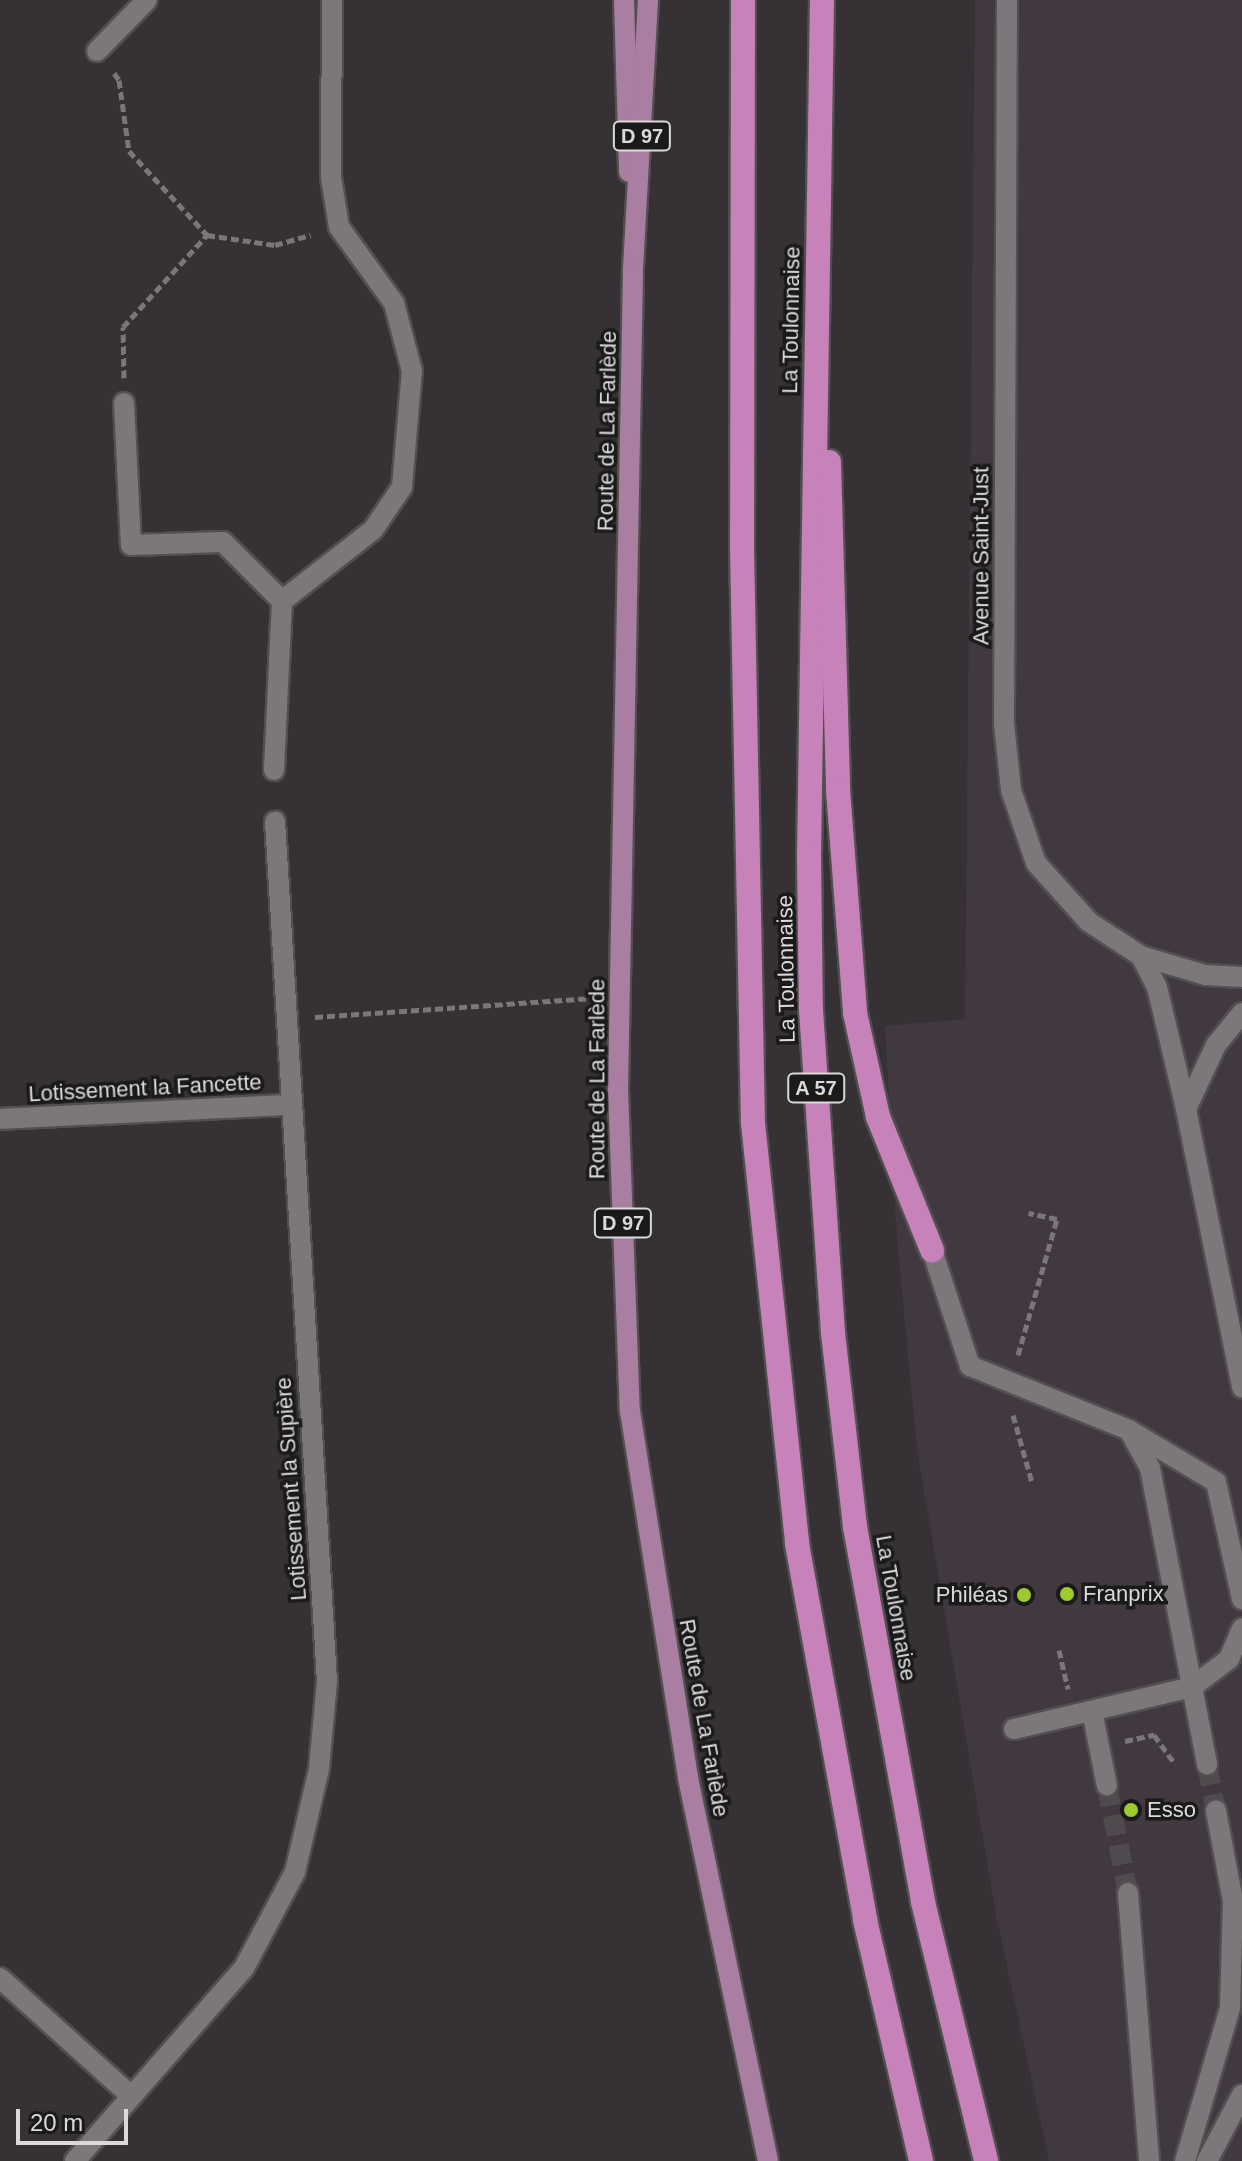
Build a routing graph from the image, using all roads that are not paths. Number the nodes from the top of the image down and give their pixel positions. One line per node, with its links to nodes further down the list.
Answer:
1 (147, 0): 8 (street)
2 (332, 0): 12 (street)
3 (624, 0): 10 (main road, Route de La Farlède / D 97)
4 (648, 0): 10 (main road, Route de La Farlède / D 97)
5 (743, 0): 38 (highway, La Toulonnaise)
6 (822, 0): 9 (highway, La Toulonnaise / A 57)
7 (1007, 0): 15 (street, Avenue Saint-Just)
8 (97, 51)
9 (819, 243): 21 (highway); 39 (highway, La Toulonnaise / A 57)
10 (633, 272): 37 (main road, Route de La Farlède / D 97)
11 (124, 403): 12 (street)
12 (282, 601): 13 (street)
13 (274, 770)
14 (275, 822): 18 (street, Lotissement la Supière)
15 (1141, 956): 16 (street, Avenue Saint-Just); 19 (street)
16 (1242, 977)
17 (1242, 1013): 19 (street)
18 (291, 1105): 20 (street, Lotissement la Fancette); 34 (street, Lotissement la Supière)
19 (1186, 1109): 22 (street)
20 (0, 1119)
21 (932, 1250): 23 (street)
22 (1242, 1387)
23 (1129, 1430): 24 (street); 26 (street)
24 (1242, 1599)
25 (1242, 1629): 26 (street)
26 (1192, 1687): 27 (street); 29 (street)
27 (1092, 1711): 28 (street); 30 (street)
28 (1014, 1729)
29 (1207, 1765)
30 (1107, 1786)
31 (1216, 1811): 41 (street)
32 (1128, 1893): 40 (street)
33 (0, 1978): 34 (street)
34 (129, 2094): 36 (street, Lotissement la Supière)
35 (1242, 2095): 42 (street)
36 (75, 2161)
37 (768, 2161)
38 (921, 2161)
39 (986, 2161)
40 (1149, 2161)
41 (1185, 2161)
42 (1207, 2161)

